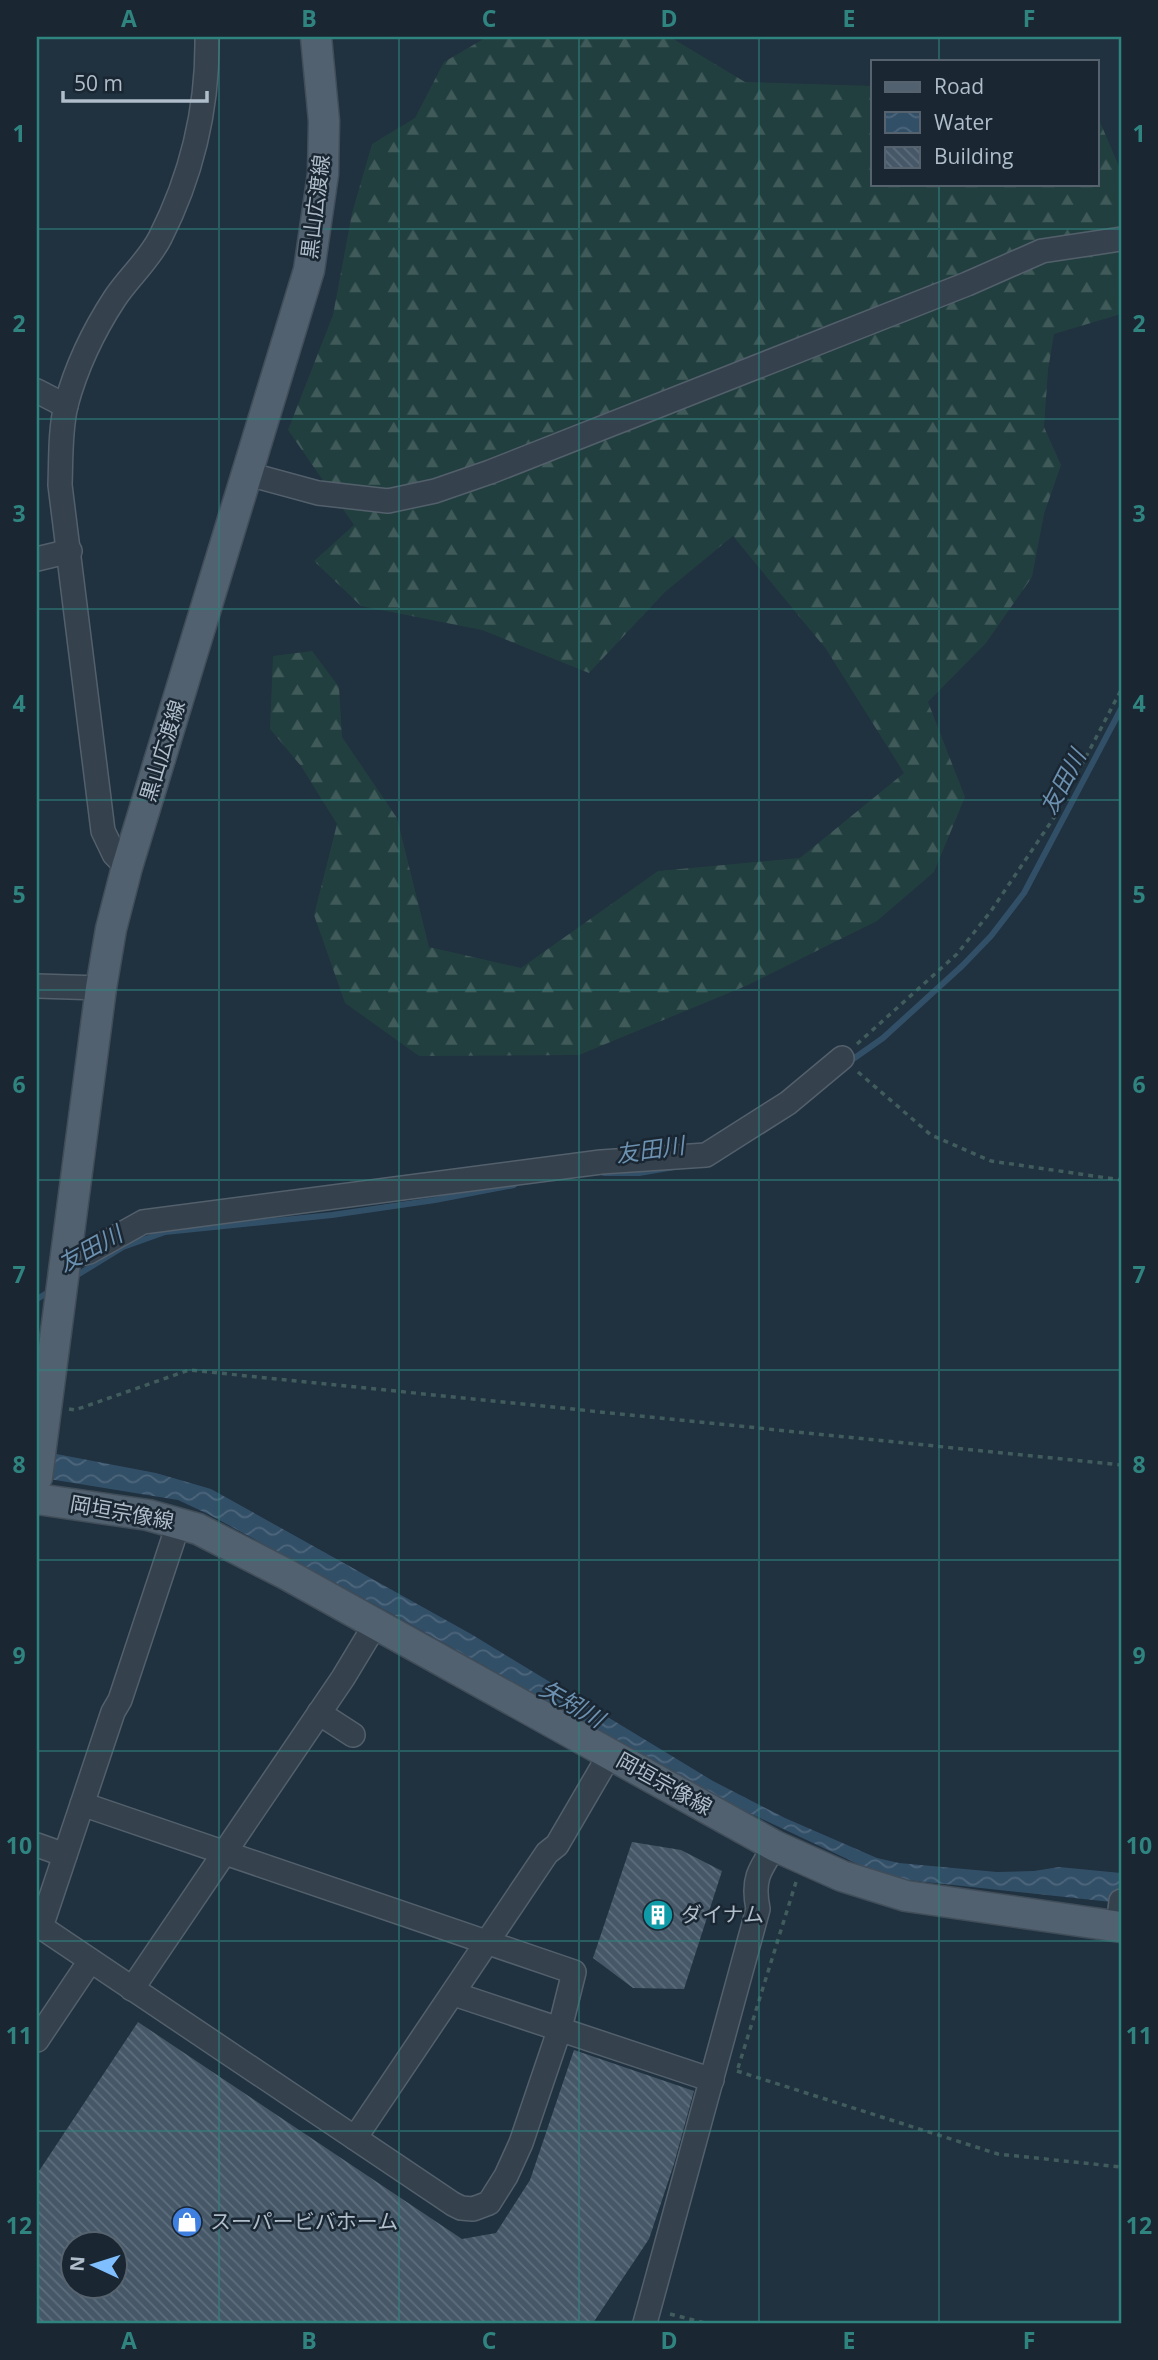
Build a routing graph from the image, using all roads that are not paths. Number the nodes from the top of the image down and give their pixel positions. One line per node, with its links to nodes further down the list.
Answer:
1 (207, 37): 5 (street)
2 (316, 37): 6 (main road, 黒山広渡線)
3 (1121, 239): 6 (street)
4 (37, 391): 5 (street)
5 (66, 406): 7 (street)
6 (248, 474): 9 (main road, 黒山広渡線)
7 (70, 551): 8 (street); 9 (street)
8 (37, 559)
9 (127, 867): 11 (main road, 黒山広渡線)
10 (37, 986): 11 (street)
11 (101, 988): 13 (main road, 黒山広渡線)
12 (842, 1058): 13 (street)
13 (65, 1258): 14 (main road, 黒山広渡線)
14 (42, 1423): 15 (main road, 黒山広渡線)
15 (37, 1477)
16 (37, 1499): 17 (main road, 岡垣宗像線)
17 (179, 1522): 18 (main road, 岡垣宗像線); 22 (street)
18 (375, 1625): 19 (street); 21 (main road, 岡垣宗像線)
19 (319, 1713): 20 (street); 25 (street)
20 (353, 1735)
21 (610, 1754): 24 (main road, 岡垣宗像線); 28 (street)
22 (82, 1804): 25 (street); 26 (street)
23 (37, 1845): 26 (street)
24 (775, 1846): 27 (main road, 岡垣宗像線); 34 (street)
25 (225, 1853): 28 (street); 30 (street)
26 (65, 1855): 29 (street)
27 (1120, 1918)
28 (487, 1943): 31 (street); 32 (street)
29 (90, 1961): 30 (street); 33 (street)
30 (132, 1989): 35 (street)
31 (454, 1994): 32 (street); 35 (street)
32 (560, 2028): 34 (street); 35 (street)
33 (37, 2040)
34 (723, 2082): 36 (street)
35 (355, 2138)
36 (645, 2323)

